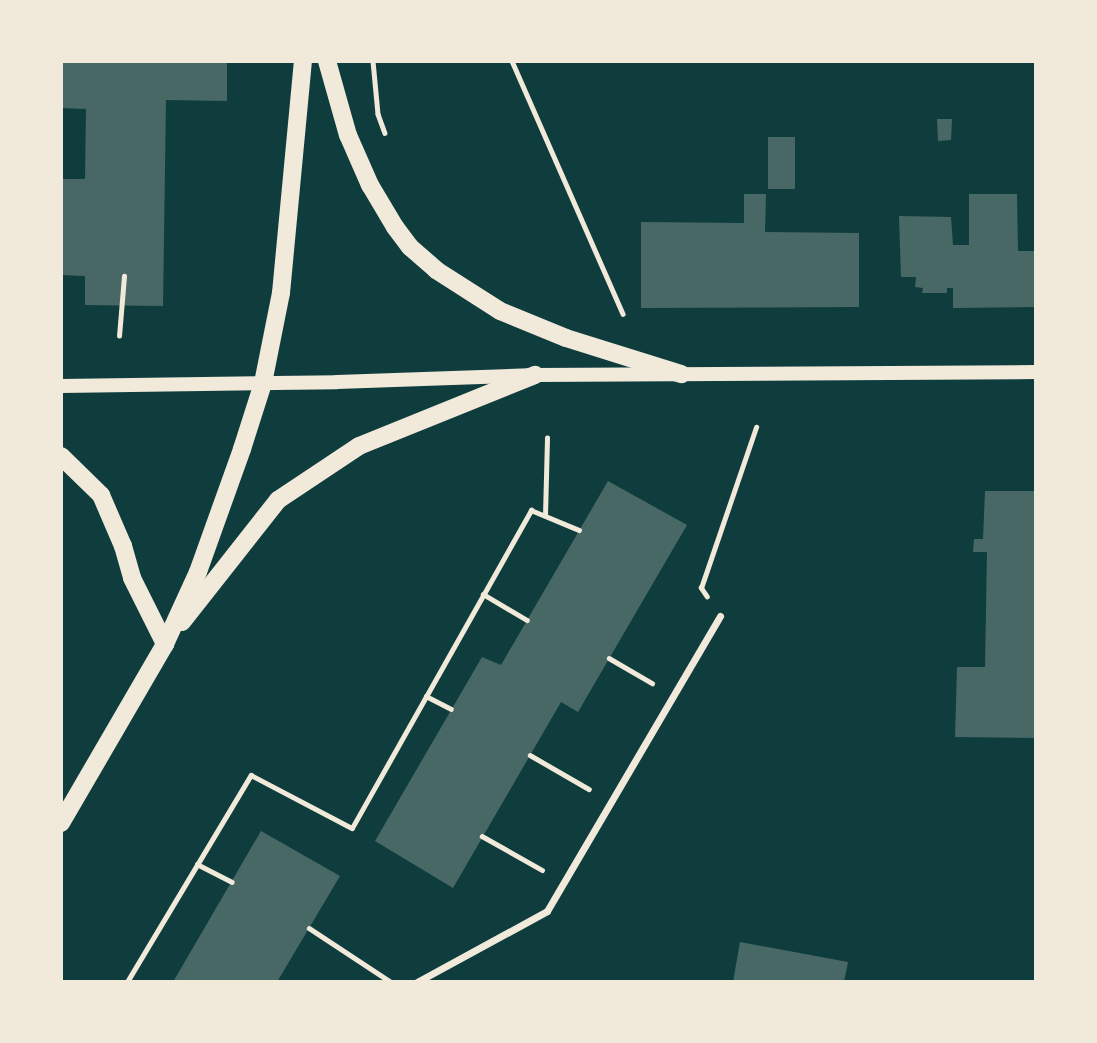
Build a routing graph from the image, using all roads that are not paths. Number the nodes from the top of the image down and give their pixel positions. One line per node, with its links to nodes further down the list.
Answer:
1 (303, 61): 6 (main road)
2 (327, 61): 4 (main road)
3 (1036, 372): 4 (main road)
4 (681, 374): 5 (main road)
5 (535, 375): 6 (main road); 10 (main road)
6 (263, 383): 7 (main road); 10 (main road)
7 (61, 386)
8 (61, 456): 10 (main road)
9 (720, 616): 12 (street)
10 (165, 644): 11 (main road)
11 (61, 823)
12 (417, 982)

